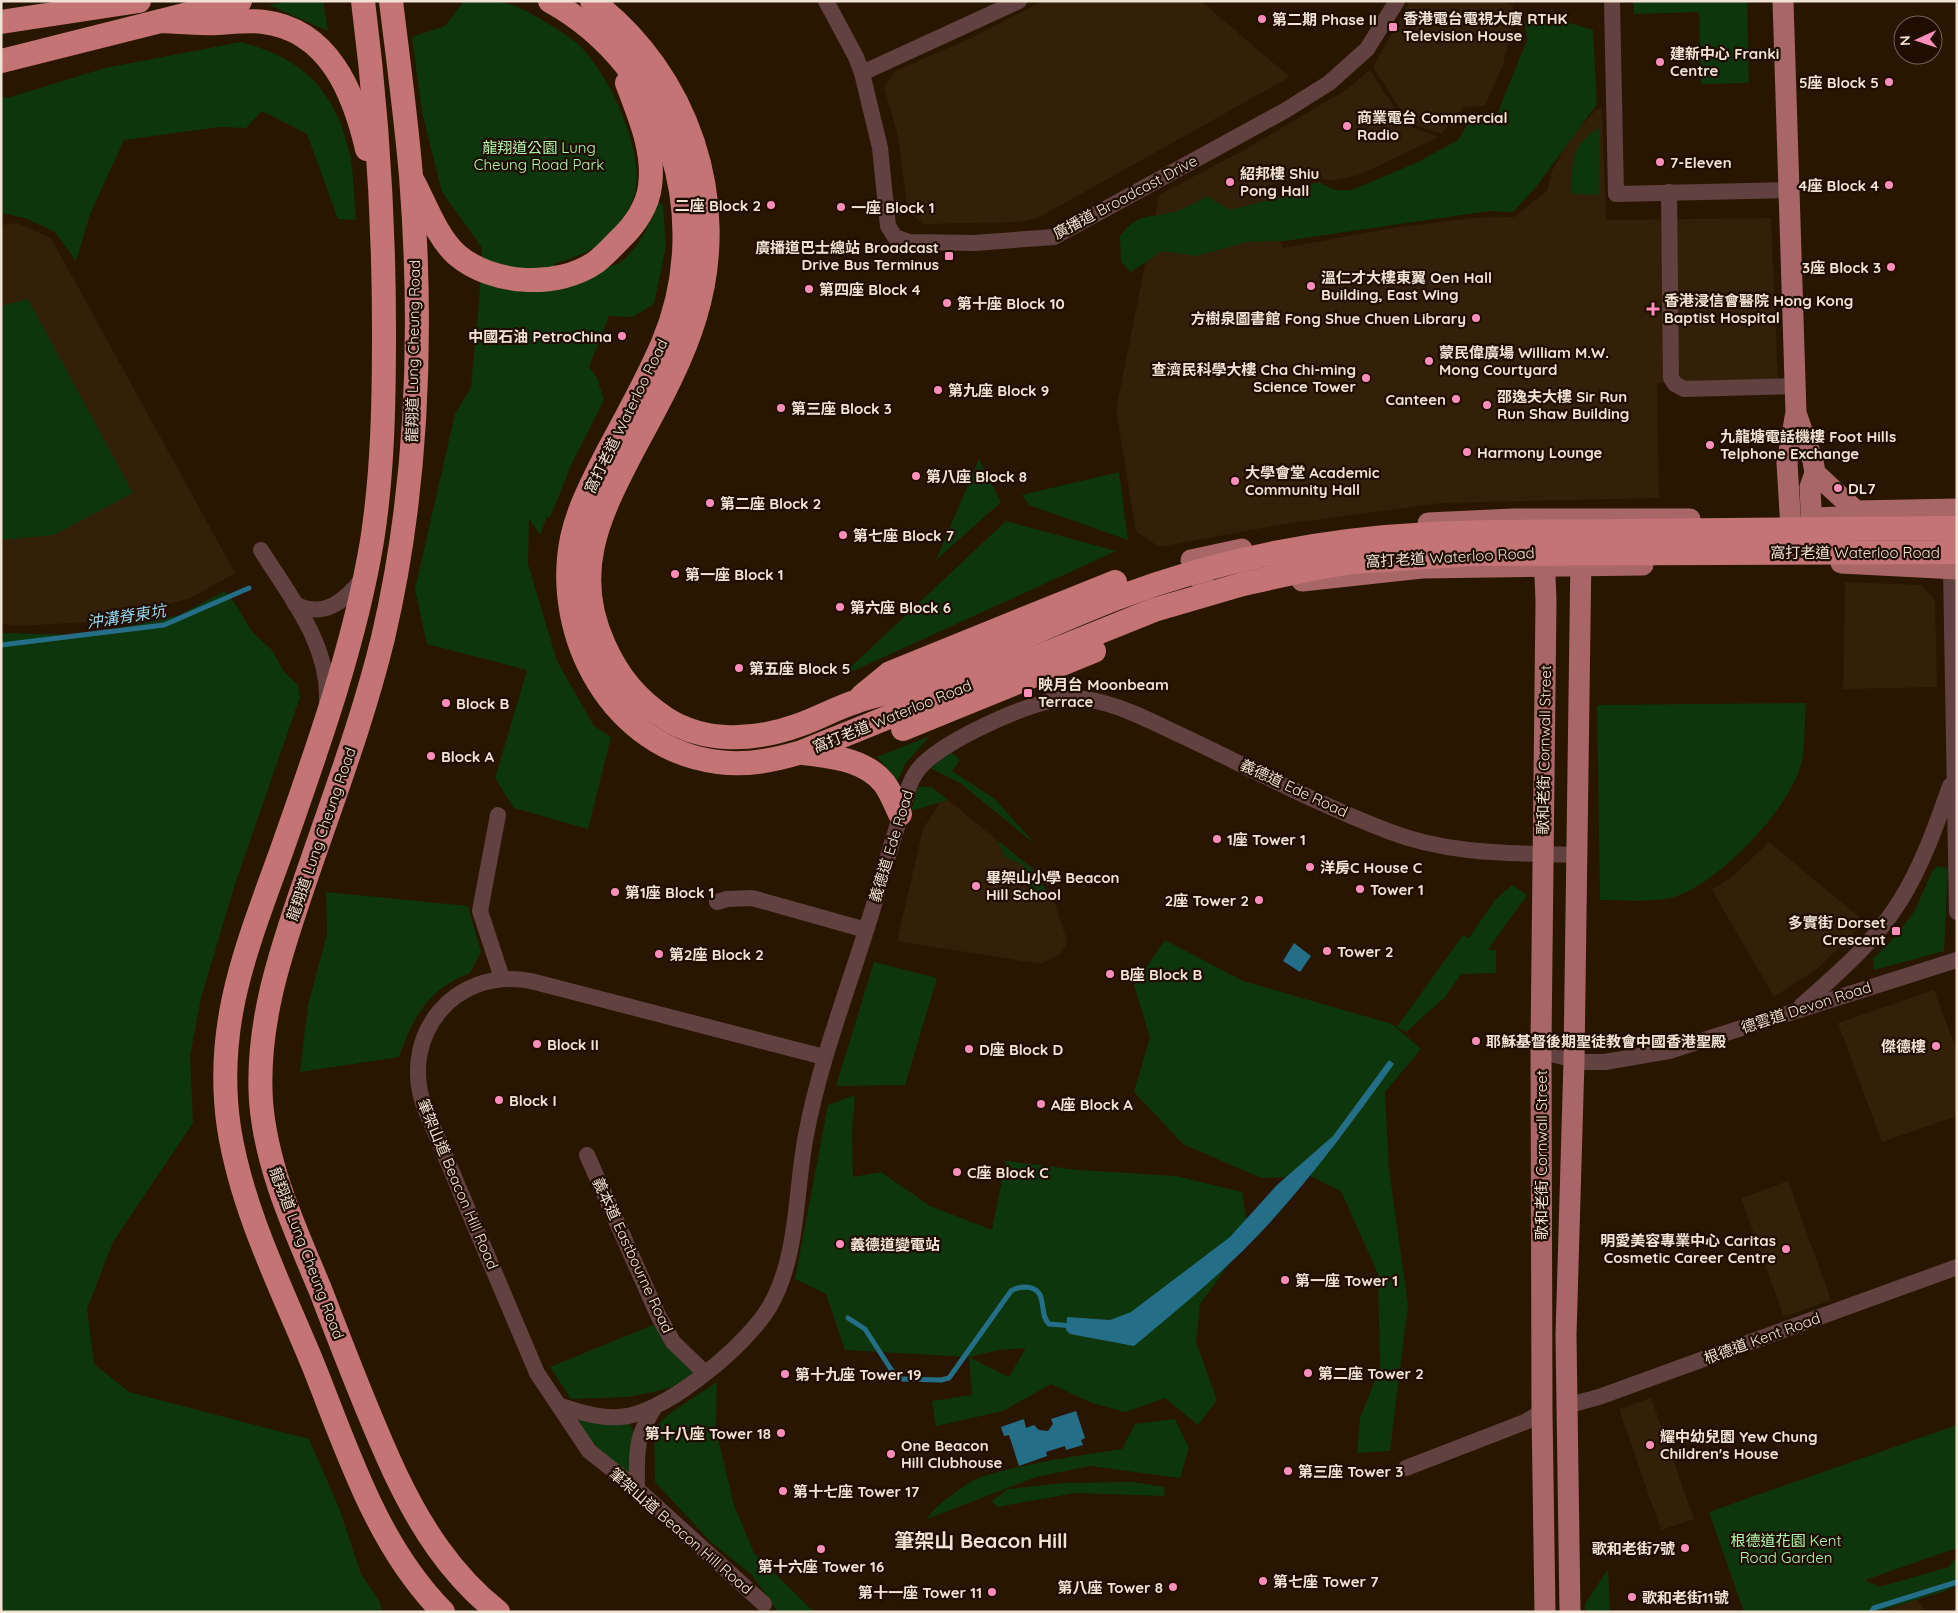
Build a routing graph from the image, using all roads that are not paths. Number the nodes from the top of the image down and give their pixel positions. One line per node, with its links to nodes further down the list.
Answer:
1 (139, 1): 12 (highway)
2 (240, 1): 13 (highway)
3 (363, 1): 19 (highway, 龍翔道 Lung Cheung Road)
4 (391, 1): 18 (highway, 龍翔道 Lung Cheung Road)
5 (550, 1): 15 (highway, 窩打老道 Waterloo Road)
6 (592, 1): 43 (highway, 窩打老道 Waterloo Road)
7 (826, 1): 17 (street, 廣播道 Broadcast Drive)
8 (1020, 1): 17 (street)
9 (1396, 1): 17 (street, 廣播道 Broadcast Drive)
10 (1612, 1): 21 (street)
11 (1783, 1): 20 (main road)
12 (117, 3): 14 (highway)
13 (161, 21): 16 (highway); 19 (highway)
14 (1, 22)
15 (616, 53): 18 (highway); 46 (highway, 窩打老道 Waterloo Road)
16 (1, 61)
17 (862, 73)
18 (411, 178): 72 (highway, 龍翔道 Lung Cheung Road)
19 (380, 186): 39 (highway, 龍翔道 Lung Cheung Road)
20 (1789, 190): 21 (street); 22 (main road)
21 (1669, 192): 22 (street)
22 (1795, 386): 23 (main road)
23 (1796, 412): 24 (main road); 28 (main road)
24 (1815, 473): 27 (main road); 29 (main road)
25 (1934, 509): 26 (main road); 27 (main road); 37 (main road)
26 (1957, 509)
27 (1856, 511): 29 (main road)
28 (1790, 518): 29 (main road); 31 (main road); 35 (main road)
29 (1812, 518): 35 (main road)
30 (1544, 519): 31 (main road); 34 (main road); 36 (main road, 歌和老街 Cornwall Street)
31 (1582, 520): 38 (main road, 歌和老街 Cornwall Street)
32 (1957, 528): 42 (highway, 窩打老道 Waterloo Road)
33 (261, 550): 41 (street)
34 (1191, 560): 40 (main road); 43 (highway)
35 (1802, 562): 37 (main road, 窩打老道 Waterloo Road); 38 (main road, 窩打老道 Waterloo Road)
36 (1544, 564): 38 (main road, 窩打老道 Waterloo Road); 40 (main road, 窩打老道 Waterloo Road); 50 (main road, 歌和老街 Cornwall Street)
37 (1949, 564): 42 (highway, 窩打老道 Waterloo Road); 47 (street)
38 (1581, 566): 51 (main road, 歌和老街 Cornwall Street)
39 (366, 575): 41 (street); 44 (highway, 龍翔道 Lung Cheung Road)
40 (1211, 602): 45 (highway)
41 (295, 604): 44 (street)
42 (1036, 644): 43 (highway, 窩打老道 Waterloo Road); 45 (highway, 窩打老道 Waterloo Road)
43 (857, 701)
44 (326, 716): 71 (highway, 龍翔道 Lung Cheung Road)
45 (830, 742): 46 (highway, 窩打老道 Waterloo Road)
46 (802, 752): 48 (highway)
47 (1954, 777): 53 (street); 57 (street)
48 (900, 814): 50 (street, 義德道 Ede Road); 54 (street, 義德道 Ede Road)
49 (498, 815): 56 (street)
50 (1543, 854): 51 (street, 義德道 Ede Road); 58 (main road, 歌和老街 Cornwall Street)
51 (1576, 855): 60 (main road, 歌和老街 Cornwall Street)
52 (716, 902): 54 (street)
53 (1957, 912)
54 (866, 930): 59 (street, 義德道 Ede Road)
55 (1957, 960): 57 (street, 德雲道 Devon Road)
56 (502, 978): 59 (street, 筆架山道 Beacon Hill Road); 65 (street, 筆架山道 Beacon Hill Road)
57 (1795, 1010): 60 (street, 德雲道 Devon Road)
58 (1541, 1043): 60 (street, 德雲道 Devon Road); 67 (main road, 歌和老街 Cornwall Street)
59 (824, 1057): 63 (street, 義德道 Ede Road)
60 (1574, 1061): 64 (main road, 歌和老街 Cornwall Street)
61 (587, 1155): 63 (street, 義本道 Eastbourne Road)
62 (1957, 1267): 64 (street, 根德道 Kent Road)
63 (705, 1372): 66 (street, 義德道 Ede Road)
64 (1566, 1399): 67 (main road); 74 (main road, 歌和老街 Cornwall Street)
65 (561, 1406): 66 (street, 義德道 Ede Road); 69 (street, 筆架山道 Beacon Hill Road)
66 (654, 1408): 69 (street)
67 (1542, 1418): 68 (street); 73 (main road, 歌和老街 Cornwall Street)
68 (1406, 1468)
69 (637, 1489): 70 (street, 筆架山道 Beacon Hill Road)
70 (764, 1604)
71 (443, 1612)
72 (498, 1612)
73 (1545, 1612)
74 (1570, 1612)

